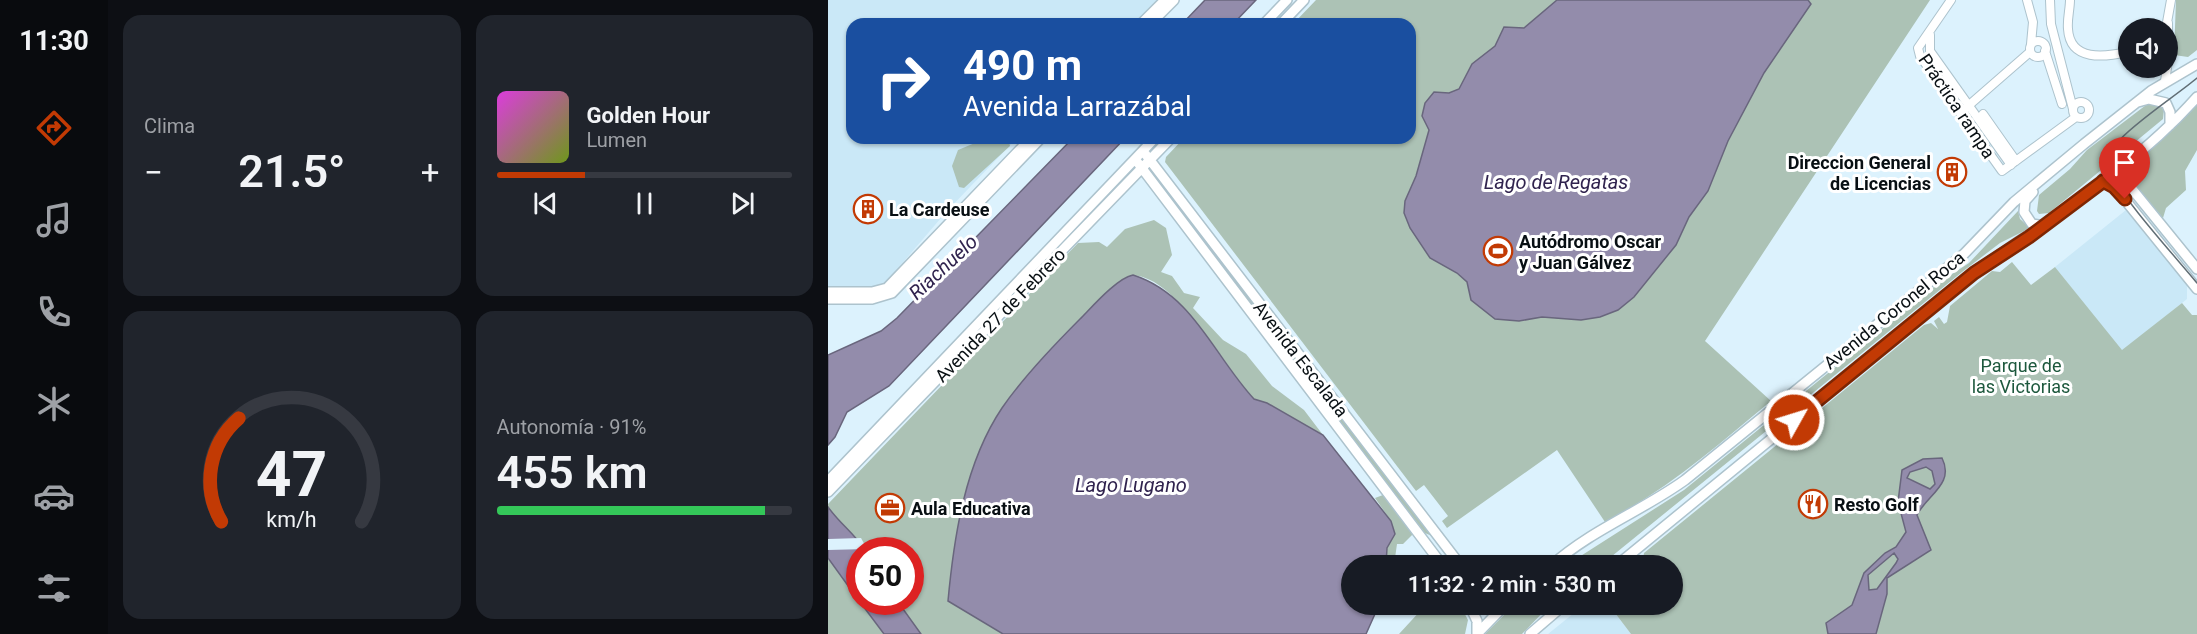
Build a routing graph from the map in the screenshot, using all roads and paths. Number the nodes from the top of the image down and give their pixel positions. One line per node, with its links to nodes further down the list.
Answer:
1 (1165, 0): 10 (main road)
2 (1173, 0): 11 (main road)
3 (1287, 0): 12 (main road)
4 (1304, 0): 13 (main road)
5 (1951, 0): 15 (street, Práctica rampa)
6 (2027, 0): 16 (street)
7 (2050, 0): 22 (street)
8 (2072, 0): 17 (street)
9 (2171, 0): 14 (street)
10 (1147, 18)
11 (1156, 18)
12 (1270, 18)
13 (1287, 18)
14 (2168, 18)
15 (1930, 30): 28 (street); 29 (street, Práctica rampa)
16 (2031, 48): 27 (street); 28 (street)
17 (2118, 53)
18 (2197, 64): 19 (main road, Avenida Coronel Roca)
19 (2178, 68)
20 (2158, 78): 25 (main road, Avenida Coronel Roca)
21 (2165, 78): 26 (main road)
22 (2068, 87): 24 (street); 30 (street)
23 (2197, 97): 32 (main road, Avenida Coronel Roca)
24 (2082, 102): 30 (street); 30 (street)
25 (2135, 103): 26 (main road); 43 (main road, Avenida Coronel Roca)
26 (2166, 103): 32 (main road)
27 (2062, 104)
28 (1969, 105): 29 (street); 40 (street)
29 (1960, 113): 40 (street, Práctica rampa)
30 (2074, 113): 40 (street)
31 (1983, 114): 40 (street)
32 (2170, 125): 41 (main road, Avenida Coronel Roca)
33 (1024, 144): 48 (main road)
34 (1035, 144): 49 (main road)
35 (1149, 144): 37 (main road, Avenida 27 de Febrero)
36 (1165, 144): 39 (main road, Avenida 27 de Febrero)
37 (1143, 151): 38 (main road, Avenida 27 de Febrero); 39 (main road, Avenida Escalada)
38 (1135, 159): 42 (main road, Avenida Escalada); 50 (main road, Avenida 27 de Febrero)
39 (1150, 160): 42 (main road, Avenida 27 de Febrero); 51 (main road, Avenida Escalada)
40 (2013, 163)
41 (2123, 164): 44 (main road, Avenida Coronel Roca); 46 (main road)
42 (1142, 169): 50 (main road, Avenida 27 de Febrero); 52 (main road, Avenida Escalada)
43 (2045, 176): 45 (main road); 55 (main road, Avenida Coronel Roca)
44 (2103, 181): 45 (main road, Avenida Coronel Roca); 47 (main road)
45 (2045, 226): 56 (main road, Avenida Coronel Roca)
46 (2197, 269)
47 (2197, 289)
48 (828, 292)
49 (828, 299)
50 (828, 488)
51 (1442, 541): 52 (main road); 54 (main road, Avenida Escalada)
52 (1432, 548): 53 (main road, Avenida Escalada)
53 (1436, 555)
54 (1453, 555)
55 (1565, 555)
56 (1629, 555)
57 (1474, 615): 61 (main road)
58 (1495, 615): 61 (main road)
59 (1551, 615): 60 (main road)
60 (1532, 633)
61 (1477, 634)

